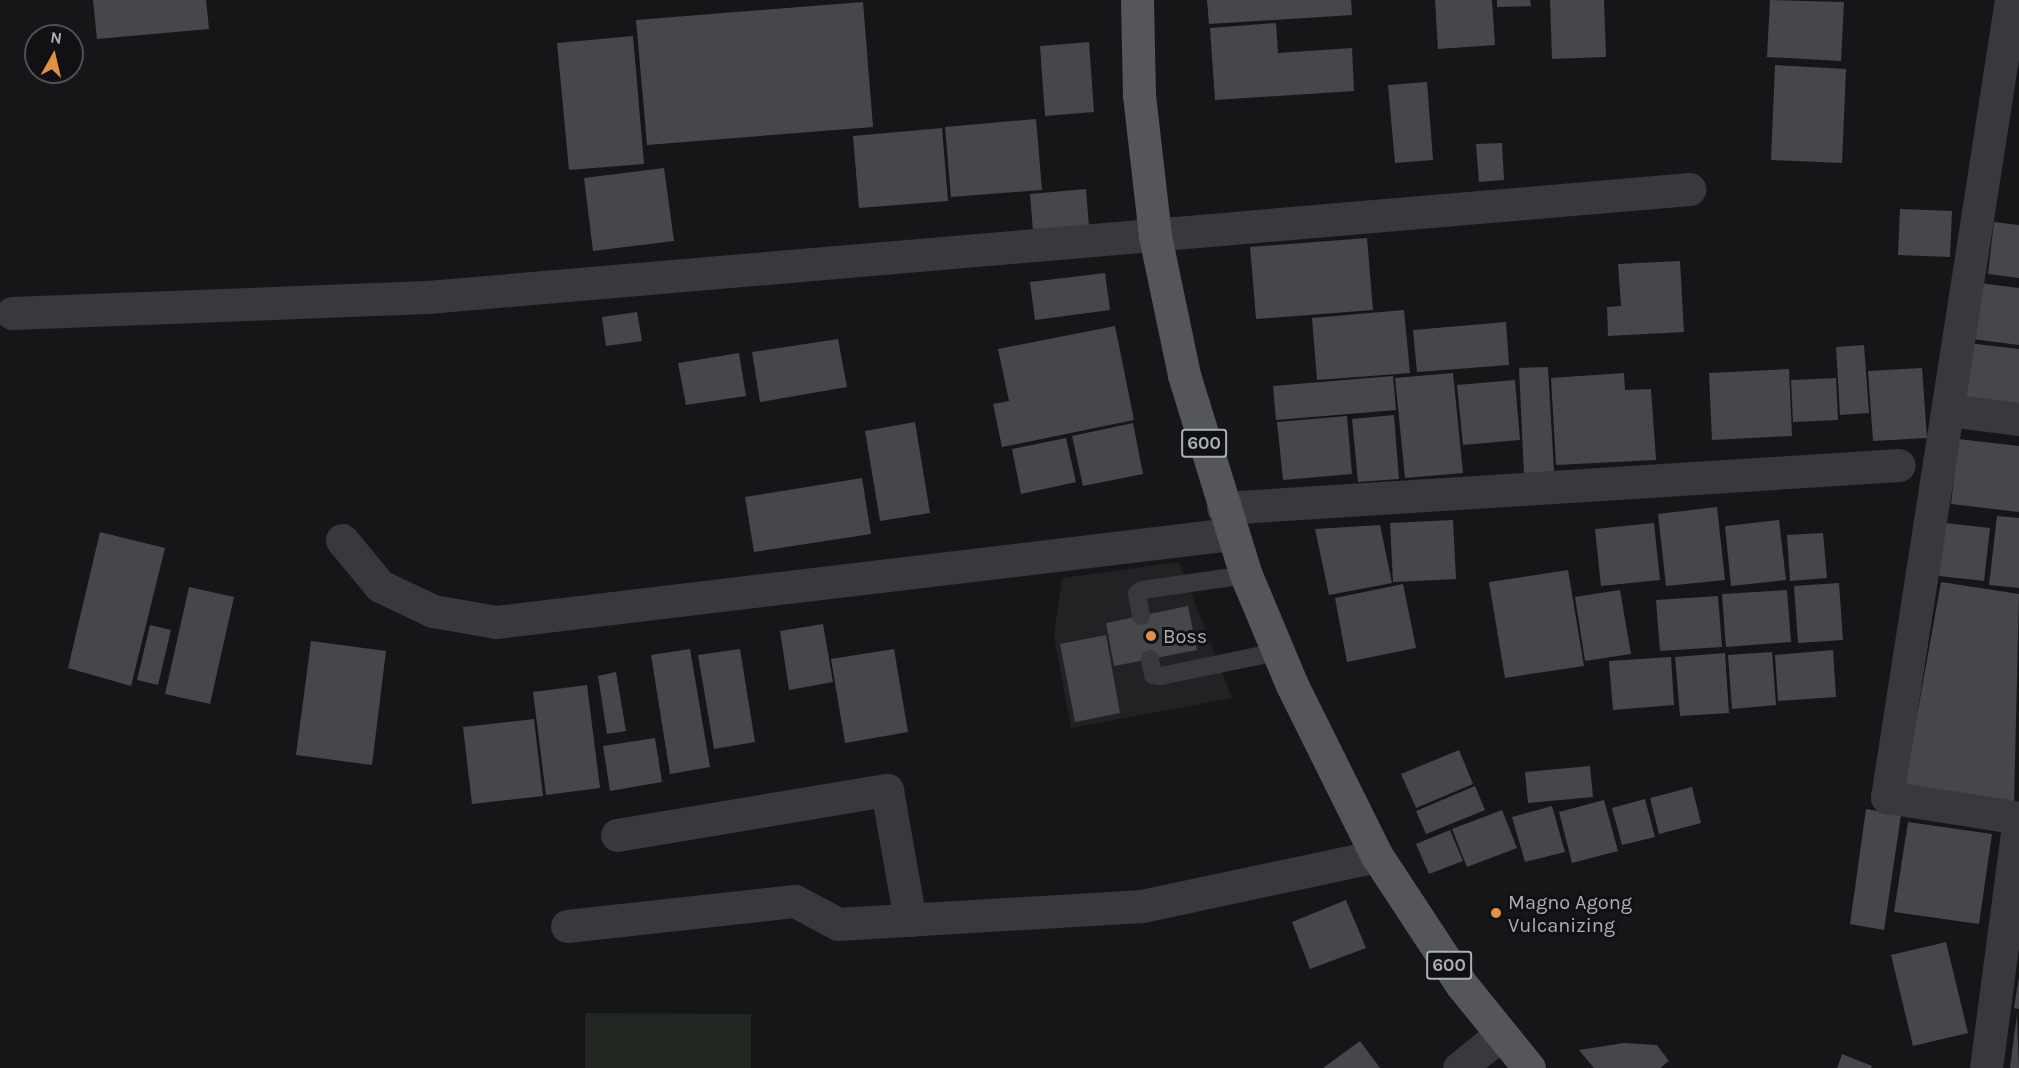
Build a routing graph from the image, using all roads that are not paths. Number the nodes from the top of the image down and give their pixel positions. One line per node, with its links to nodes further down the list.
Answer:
1 (1137, 0): 4 (main road, 600)
2 (2010, 0): 6 (street)
3 (1689, 189): 4 (street)
4 (1155, 236): 5 (street); 9 (main road, 600)
5 (12, 313)
6 (1948, 410): 7 (street); 15 (street)
7 (2019, 419)
8 (1899, 465): 9 (street)
9 (1227, 521): 10 (street); 11 (main road, 600)
10 (342, 540)
11 (1246, 575): 12 (lane); 13 (main road, 600)
12 (1141, 616)
13 (1277, 652): 14 (lane); 17 (main road, 600)
14 (1150, 659)
15 (2019, 818): 23 (street)
16 (617, 835): 18 (street)
17 (1377, 856): 18 (street); 20 (main road, 600)
18 (910, 920): 19 (street)
19 (567, 926)
20 (1500, 1035): 21 (street); 22 (main road, 600)
21 (1459, 1068)
22 (1529, 1068)
23 (1986, 1068)

